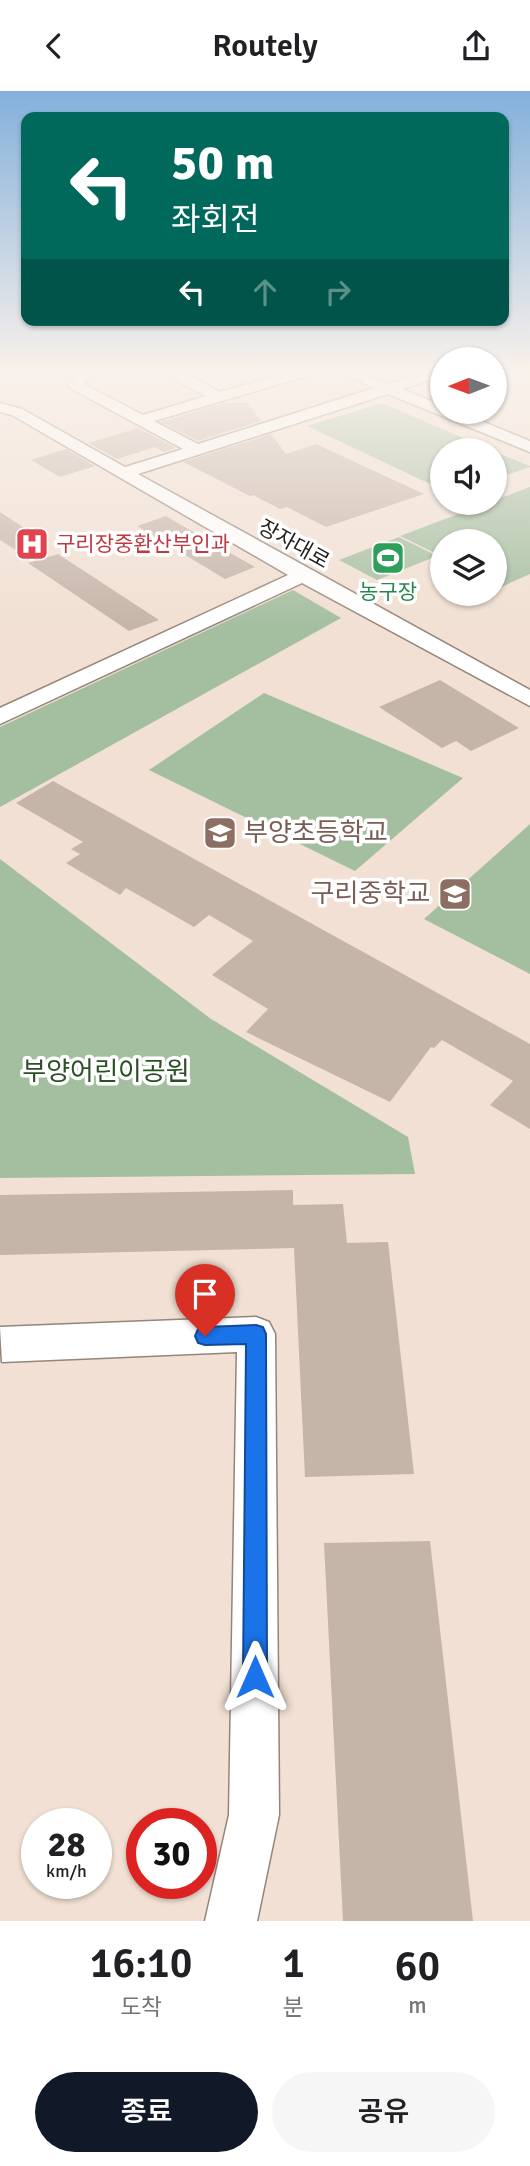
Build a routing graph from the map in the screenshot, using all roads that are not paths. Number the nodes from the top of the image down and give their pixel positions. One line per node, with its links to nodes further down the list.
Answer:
1 (98, 458): 3 (street, 장자대로)
2 (167, 458): 3 (street)
3 (123, 473): 4 (street, 장자대로)
4 (303, 575): 5 (street, 장자대로); 6 (street)
5 (530, 699)
6 (0, 717)
7 (2, 1345): 8 (street)
8 (231, 1921)

